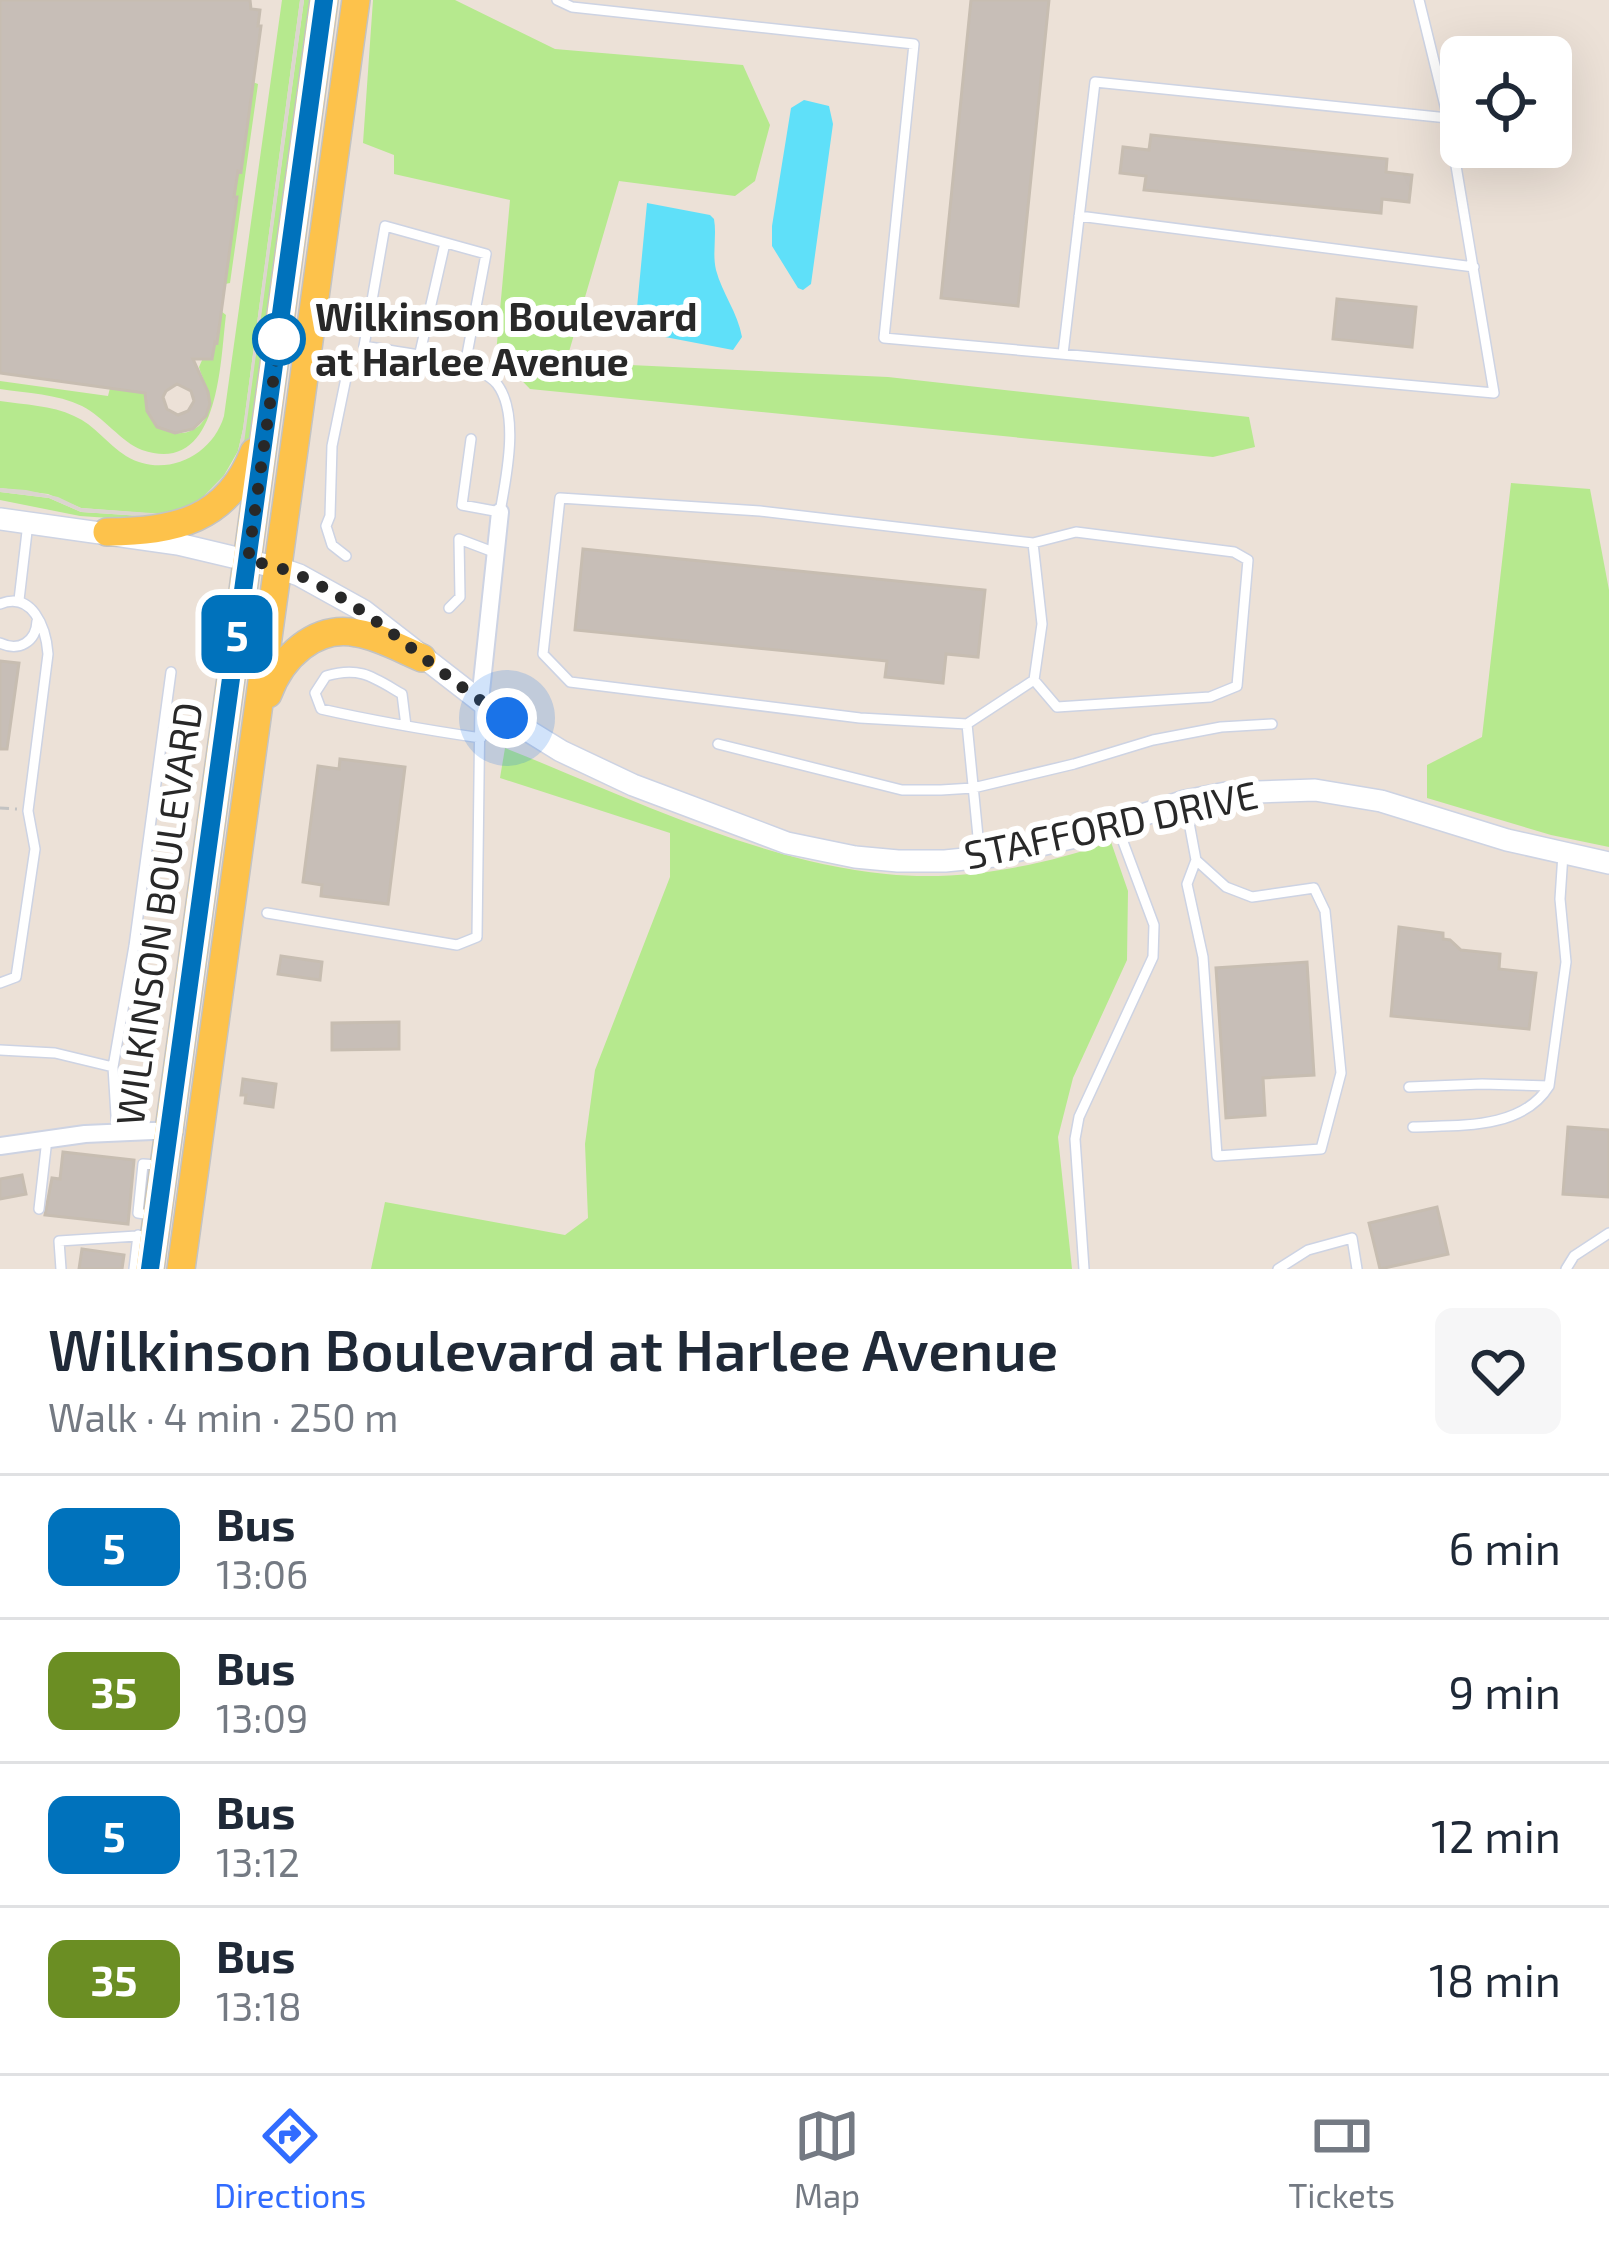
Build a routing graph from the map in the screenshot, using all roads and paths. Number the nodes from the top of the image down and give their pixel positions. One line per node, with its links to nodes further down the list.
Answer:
1 (557, 0): 11 (lane)
2 (1420, 0): 5 (lane)
3 (323, 7): 4 (main road); 15 (main road, WILKINSON BOULEVARD)
4 (354, 8): 25 (main road, WILKINSON BOULEVARD)
5 (1440, 84)
6 (1440, 117): 8 (lane)
7 (1457, 168): 10 (lane)
8 (1079, 216): 10 (lane); 11 (lane)
9 (445, 243): 12 (lane); 12 (lane); 13 (lane)
10 (1474, 267): 11 (lane)
11 (1063, 354)
12 (419, 357): 13 (lane)
13 (465, 365): 17 (lane)
14 (346, 378): 23 (lane)
15 (269, 408): 20 (main road); 24 (main road, WILKINSON BOULEVARD)
16 (471, 440): 17 (lane)
17 (500, 512): 22 (street)
18 (0, 519): 19 (street, STAFFORD DRIVE)
19 (28, 524): 20 (street, STAFFORD DRIVE); 26 (lane)
20 (107, 532): 24 (street, STAFFORD DRIVE)
21 (1033, 543): 33 (lane); 33 (lane); 35 (lane)
22 (496, 553): 28 (lane); 34 (street)
23 (346, 556)
24 (248, 560): 25 (street, STAFFORD DRIVE); 57 (main road, WILKINSON BOULEVARD)
25 (279, 568): 31 (street, STAFFORD DRIVE); 39 (main road, WILKINSON BOULEVARD)
26 (19, 600): 27 (lane); 29 (lane)
27 (0, 604)
28 (449, 608)
29 (36, 615): 30 (lane); 51 (lane)
30 (0, 643)
31 (422, 658): 34 (street, STAFFORD DRIVE); 39 (main road)
32 (171, 672): 53 (lane)
33 (1034, 680): 35 (lane)
34 (480, 701): 38 (lane); 47 (street, STAFFORD DRIVE)
35 (967, 724): 41 (lane)
36 (1273, 724): 41 (lane)
37 (406, 726): 37 (lane); 38 (lane)
38 (481, 737): 50 (lane)
39 (254, 739): 59 (main road, WILKINSON BOULEVARD)
40 (718, 744): 41 (lane)
41 (973, 788): 47 (lane)
42 (1186, 801): 45 (street, STAFFORD DRIVE); 46 (street, STAFFORD DRIVE); 48 (lane)
43 (0, 808): 44 (path)
44 (19, 810)
45 (1116, 823): 47 (street, STAFFORD DRIVE); 69 (lane)
46 (1563, 854): 49 (street, STAFFORD DRIVE); 54 (lane)
47 (980, 857)
48 (1196, 860): 48 (lane)
49 (1609, 862)
50 (267, 913)
51 (0, 983)
52 (0, 1050): 53 (lane)
53 (113, 1067): 58 (lane)
54 (1549, 1086): 55 (lane); 56 (lane)
55 (1409, 1088)
56 (1413, 1127)
57 (169, 1129): 58 (street); 59 (street); 63 (main road, WILKINSON BOULEVARD)
58 (117, 1132): 60 (street)
59 (199, 1133): 68 (main road, WILKINSON BOULEVARD)
60 (47, 1139): 61 (street); 62 (lane)
61 (0, 1146)
62 (39, 1209)
63 (150, 1228): 65 (lane); 66 (lane); 67 (main road, WILKINSON BOULEVARD)
64 (1609, 1233): 72 (lane)
65 (61, 1269)
66 (134, 1269)
67 (149, 1269)
68 (181, 1269)
69 (1084, 1269)
70 (1278, 1269): 71 (lane)
71 (1357, 1269)
72 (1566, 1269)

